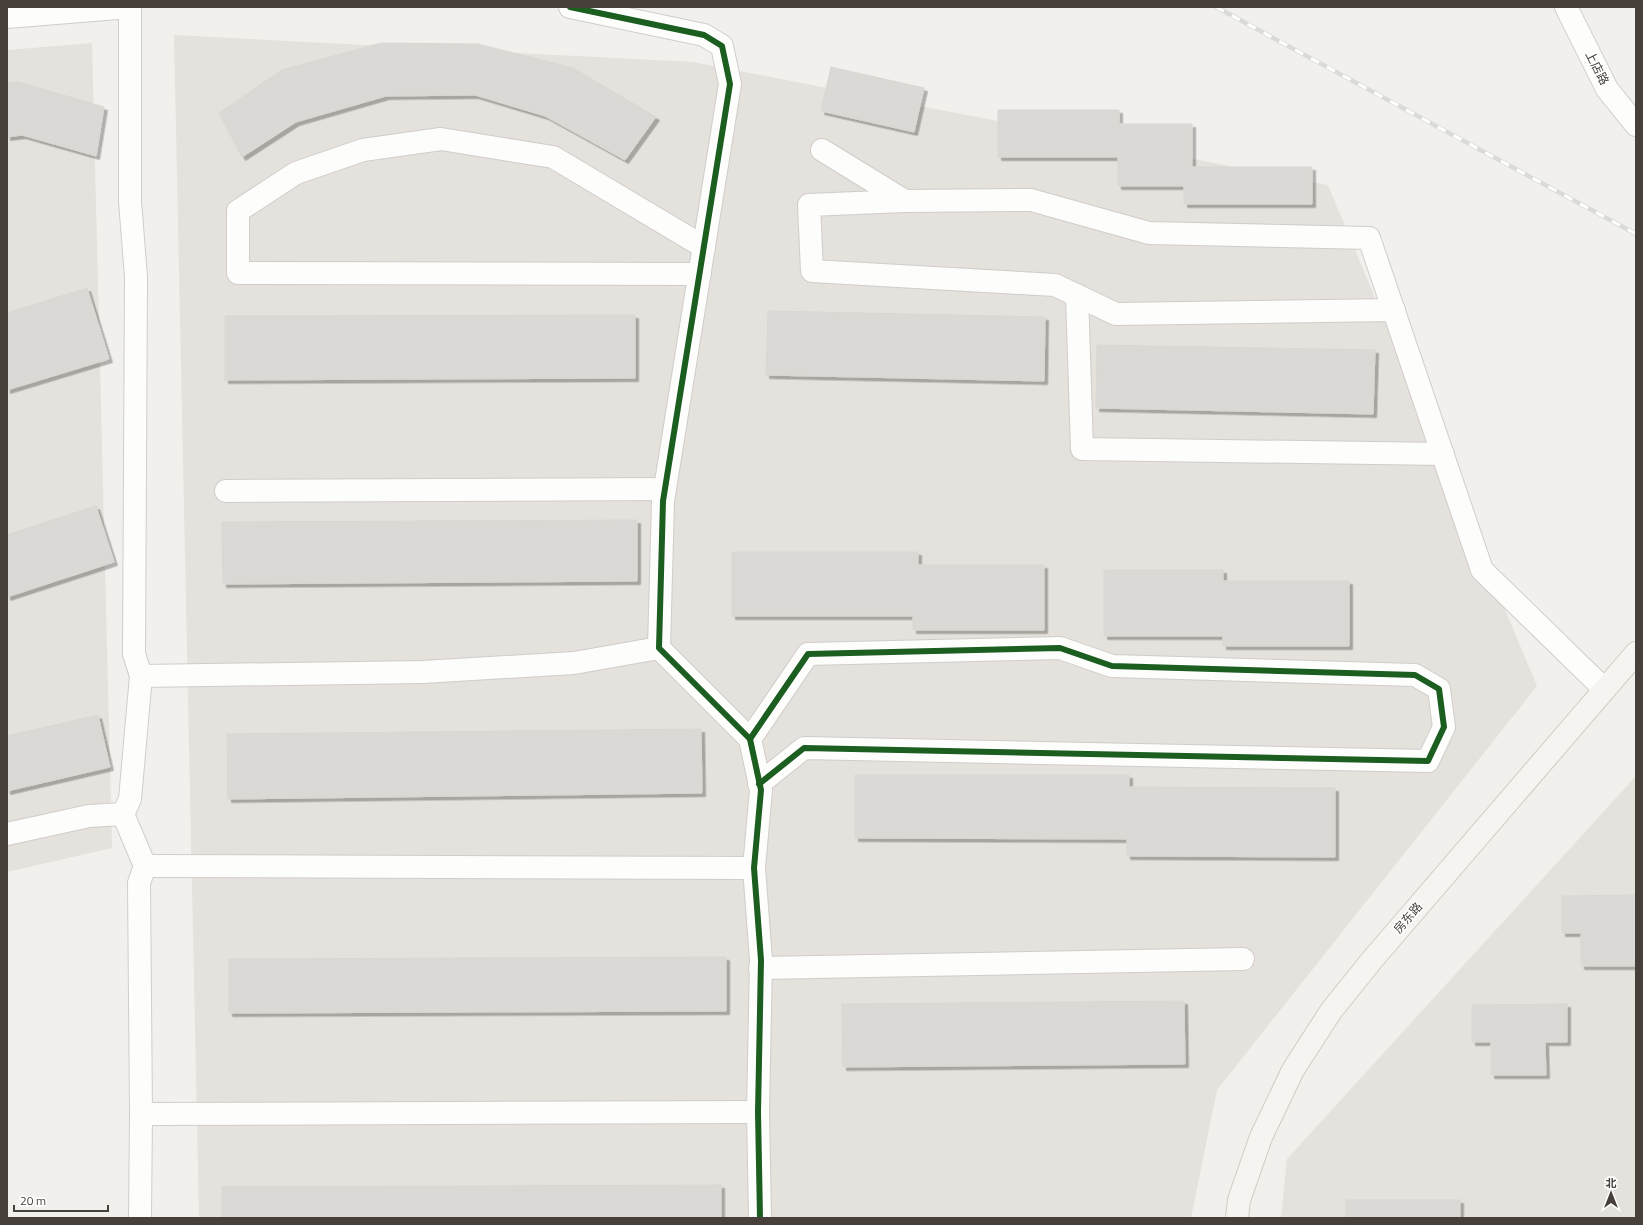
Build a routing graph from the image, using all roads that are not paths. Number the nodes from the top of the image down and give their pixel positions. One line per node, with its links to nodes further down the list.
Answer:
1 (130, 7): 4 (street); 17 (street)
2 (570, 7): 8 (street)
3 (1566, 7): 5 (street, 上店路)
4 (7, 17)
5 (1636, 125)
6 (822, 150): 7 (street)
7 (905, 201): 10 (street); 11 (street)
8 (704, 247): 9 (street); 9 (street)
9 (700, 274): 13 (street)
10 (1077, 295): 11 (street); 12 (street)
11 (1394, 310): 12 (street)
12 (1443, 454): 18 (street)
13 (665, 490): 14 (street); 15 (street)
14 (226, 491)
15 (659, 648): 17 (street); 19 (street)
16 (1636, 653): 18 (main road, 房东路)
17 (141, 676): 21 (street)
18 (1604, 689): 31 (main road, 房东路)
19 (750, 739): 20 (street); 20 (street)
20 (759, 784): 24 (street)
21 (123, 814): 22 (street); 23 (street)
22 (7, 834)
23 (145, 866): 24 (street); 28 (street)
24 (754, 868): 26 (street)
25 (1243, 959): 26 (street)
26 (760, 968): 27 (street)
27 (758, 1112): 28 (street); 30 (street)
28 (141, 1114): 29 (street)
29 (140, 1218)
30 (760, 1218)
31 (1237, 1218)

